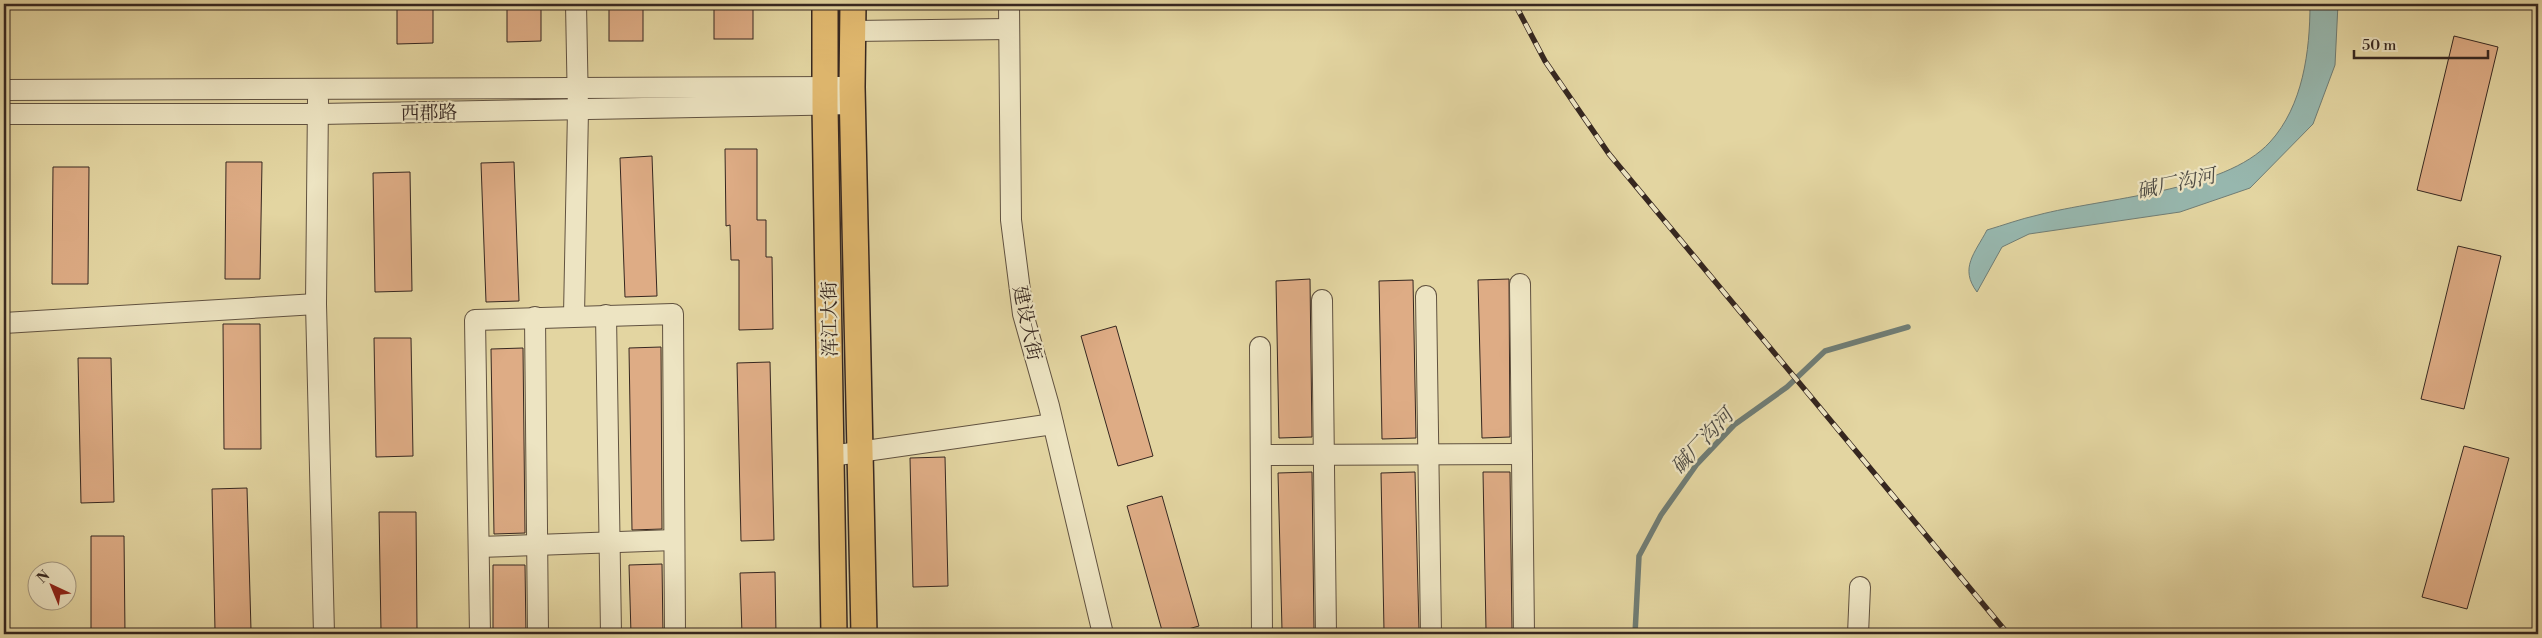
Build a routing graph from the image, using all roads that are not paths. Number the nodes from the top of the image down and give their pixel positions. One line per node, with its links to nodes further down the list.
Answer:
1 (576, 4): 8 (street)
2 (825, 4): 11 (main road, 浑江大街)
3 (853, 4): 6 (main road)
4 (1009, 4): 5 (street, 建设大街)
5 (1010, 29): 6 (street); 24 (street, 建设大街)
6 (853, 30): 10 (main road)
7 (318, 88): 8 (street, 西郡路); 9 (street, 西郡路); 14 (street)
8 (578, 88): 11 (street, 西郡路); 12 (street)
9 (4, 90)
10 (853, 96): 11 (street, 西郡路); 25 (main road)
11 (824, 97): 12 (street, 西郡路); 30 (main road, 浑江大街)
12 (578, 110): 14 (street, 西郡路); 19 (street)
13 (4, 114): 14 (street, 西郡路)
14 (319, 114): 18 (street)
15 (1520, 284): 27 (street)
16 (1426, 296): 26 (street)
17 (1322, 300): 29 (street)
18 (316, 304): 22 (street); 36 (street)
19 (574, 315): 20 (street); 21 (street)
20 (606, 315): 31 (street); 32 (street)
21 (535, 317): 33 (street); 34 (street)
22 (4, 323)
23 (1260, 347): 28 (street)
24 (1053, 424): 25 (street); 43 (street, 建设大街)
25 (860, 453): 30 (street); 42 (main road)
26 (1428, 454): 27 (street); 29 (street); 46 (street)
27 (1522, 454): 47 (street)
28 (1261, 455): 29 (street); 44 (street)
29 (1324, 455): 45 (street)
30 (831, 456): 41 (main road, 浑江大街)
31 (674, 540): 32 (street); 40 (street)
32 (608, 542): 33 (street); 39 (street)
33 (537, 545): 34 (street); 38 (street)
34 (478, 547): 37 (street)
35 (1860, 587): 48 (street)
36 (324, 634)
37 (480, 634)
38 (538, 634)
39 (611, 634)
40 (675, 634)
41 (834, 634)
42 (864, 634)
43 (1103, 634)
44 (1262, 634)
45 (1326, 634)
46 (1431, 634)
47 (1524, 634)
48 (1858, 634)

